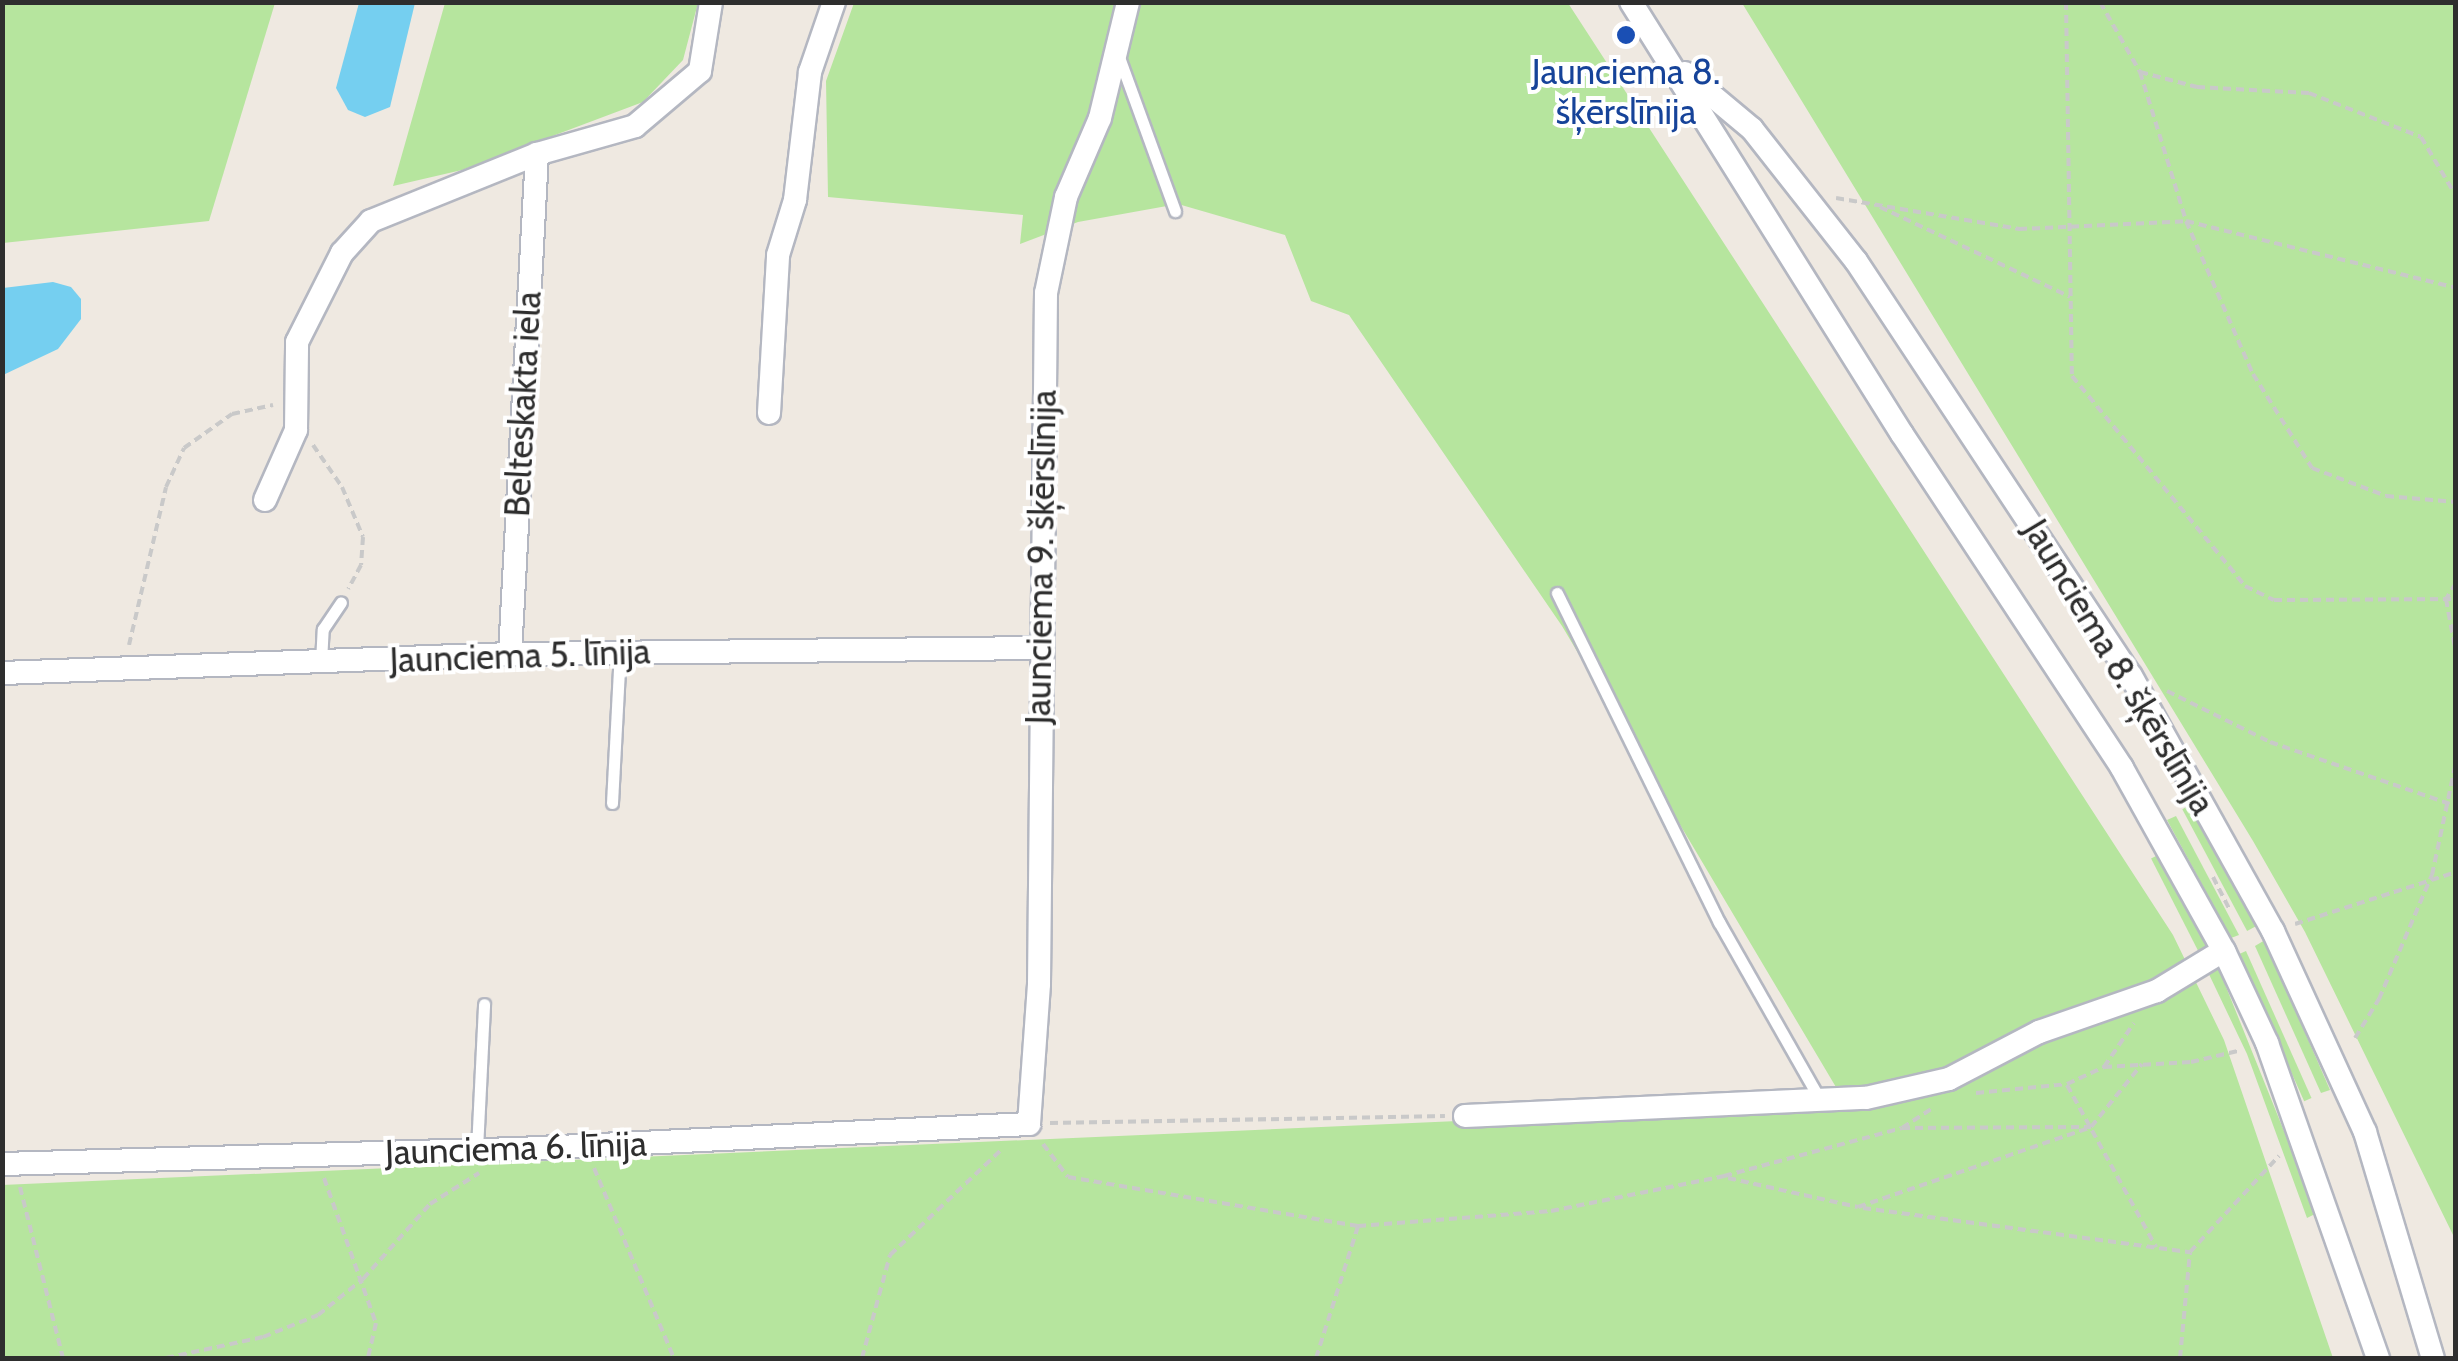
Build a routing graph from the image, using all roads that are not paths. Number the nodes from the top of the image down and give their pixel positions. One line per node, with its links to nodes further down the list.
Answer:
1 (711, 2): 7 (street)
2 (834, 2): 9 (street)
3 (1128, 2): 5 (street, Jaunciema 9. šķērslīnija)
4 (1631, 2): 6 (street, Jaunciema 8. šķērslīnija)
5 (1118, 52): 8 (lane); 13 (street, Jaunciema 9. šķērslīnija)
6 (1667, 58): 26 (street, Jaunciema 8. šķērslīnija); 27 (street, Jaunciema 8. šķērslīnija)
7 (537, 154): 10 (street); 15 (street, Belteskakta iela)
8 (1175, 211)
9 (769, 413)
10 (265, 500)
11 (1558, 593): 21 (lane)
12 (341, 602): 16 (lane)
13 (1038, 648): 14 (street, Jaunciema 5. līnija); 23 (street, Jaunciema 9. šķērslīnija)
14 (620, 652): 15 (street, Jaunciema 5. līnija); 18 (lane)
15 (510, 654): 16 (street, Jaunciema 5. līnija)
16 (321, 662): 17 (street, Jaunciema 5. līnija)
17 (2, 673)
18 (612, 803)
19 (2213, 957): 21 (street)
20 (484, 1004): 24 (lane)
21 (1820, 1100): 22 (street)
22 (1465, 1116)
23 (1029, 1124): 24 (street, Jaunciema 6. līnija)
24 (477, 1150): 25 (street, Jaunciema 6. līnija)
25 (8, 1164)
26 (2378, 1358)
27 (2432, 1358)

